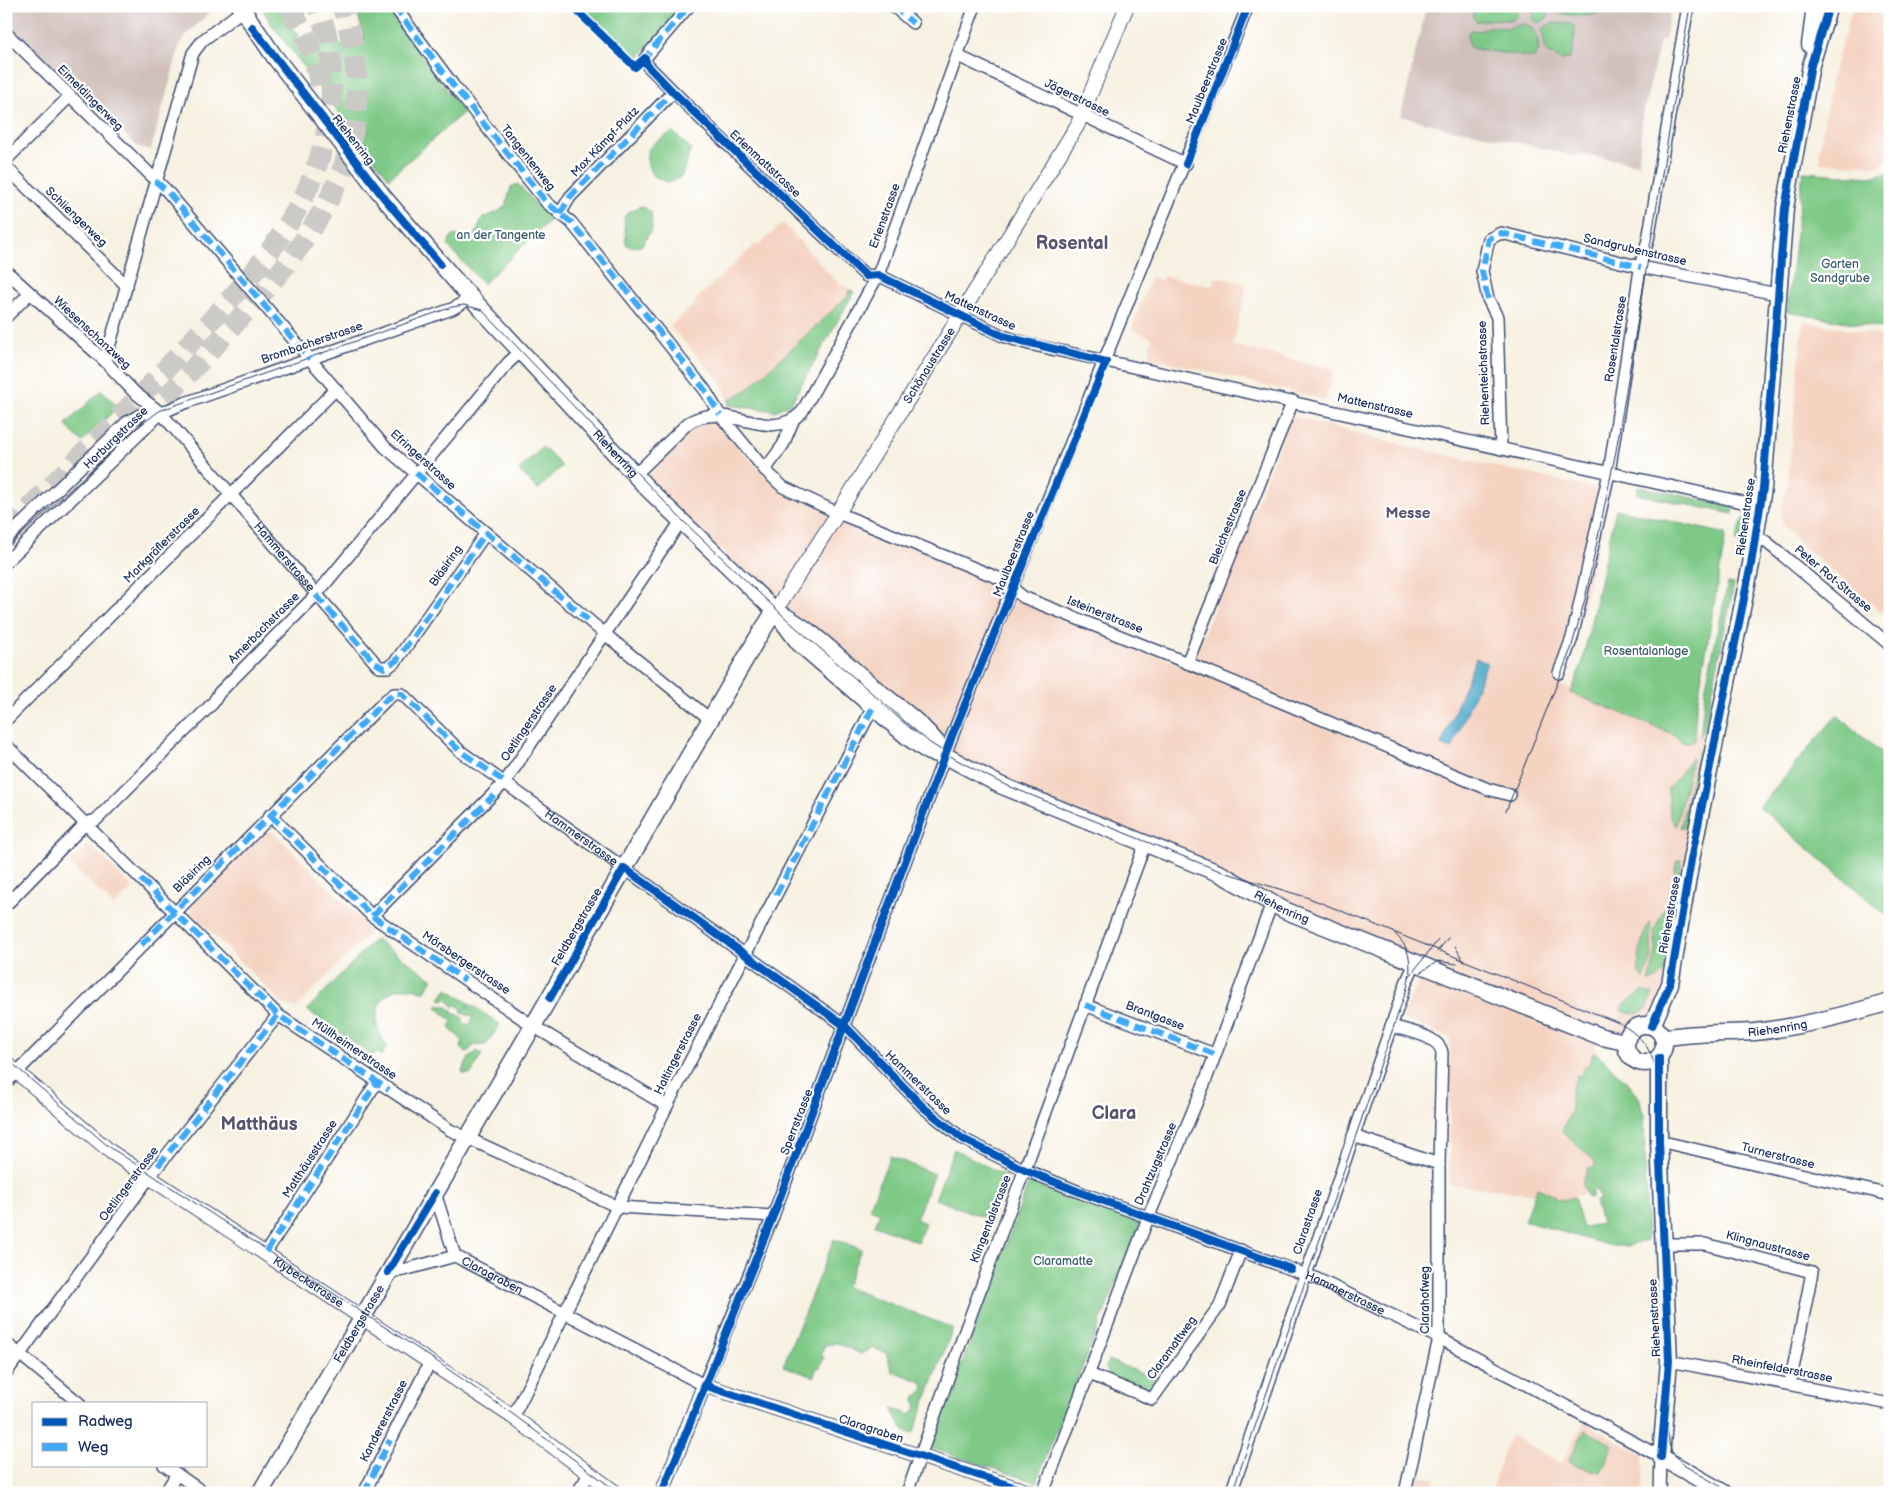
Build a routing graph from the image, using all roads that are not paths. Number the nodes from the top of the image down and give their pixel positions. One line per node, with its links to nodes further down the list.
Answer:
1 (394, 6): 20 (street, Tangentenweg)
2 (689, 6): 13 (street, Erlenmattstrasse)
3 (894, 6): 10 (street)
4 (975, 6): 12 (street, Erlenstrasse)
5 (1127, 6): 15 (street, Schönaustrasse)
6 (1248, 6): 17 (street, Maulbeerstrasse)
7 (1688, 6): 22 (street, Rosentalstrasse)
8 (1826, 7): 27 (main road, Riehenstrasse)
9 (241, 8): 19 (street); 28 (main road, Riehenring)
10 (914, 23)
11 (6, 33): 14 (street, Eimeldingerweg)
12 (958, 56): 15 (street, Jägerstrasse); 24 (street, Erlenstrasse)
13 (673, 92): 20 (street, Max Kämpf-Platz); 24 (street, Erlenmattstrasse)
14 (69, 97): 16 (street); 19 (street, Eimeldingerweg)
15 (1082, 115): 17 (street, Jägerstrasse); 29 (street, Schönaustrasse)
16 (6, 160)
17 (1186, 164): 34 (street, Maulbeerstrasse)
18 (6, 167): 25 (street, Schliengerweg)
19 (155, 181): 25 (street); 32 (street, Efringerstrasse)
20 (560, 214): 38 (street, Tangentenweg)
21 (1489, 239): 22 (street, Sandgrubenstrasse); 40 (street, Riehenteichstrasse)
22 (1641, 267): 27 (street, Sandgrubenstrasse); 43 (street, Rosentalstrasse)
23 (6, 271): 26 (street, Wiesenschanzweg)
24 (878, 276): 29 (street, Mattenstrasse); 39 (street, Erlenstrasse)
25 (127, 286): 33 (street)
26 (29, 294): 30 (street); 33 (street, Wiesenschanzweg)
27 (1778, 294): 46 (main road, Riehenstrasse)
28 (471, 298): 31 (main road, Riehenring); 32 (street, Brombacherstrasse)
29 (960, 314): 34 (street, Mattenstrasse); 47 (street, Schönaustrasse)
30 (6, 316)
31 (521, 351): 42 (street, Amerbachstrasse); 44 (main road, Riehenring)
32 (310, 359): 35 (street, Efringerstrasse); 37 (street, Brombacherstrasse)
33 (105, 361): 37 (street, Wiesenschanzweg)
34 (1106, 362): 36 (street, Mattenstrasse); 53 (street, Maulbeerstrasse)
35 (336, 388): 42 (street, Efringerstrasse); 45 (street, Markgräflerstrasse)
36 (1293, 401): 40 (street, Mattenstrasse); 58 (street, Bleichestrasse)
37 (161, 413): 45 (street, Hammerstrasse); 51 (street, Horburgstrasse); 52 (street, Horburgstrasse)
38 (720, 415): 39 (street); 41 (street, Isteinerstrasse); 44 (street)
39 (793, 421): 41 (street, Erlenstrasse)
40 (1501, 450): 43 (street, Mattenstrasse)
41 (765, 470): 47 (street, Isteinerstrasse)
42 (416, 473): 49 (street, Efringerstrasse); 54 (street, Amerbachstrasse)
43 (1609, 473): 46 (street, Mattenstrasse); 60 (street, Rosentalstrasse)
44 (635, 475): 48 (main road, Riehenring)
45 (232, 494): 54 (street, Hammerstrasse); 63 (street, Markgräflerstrasse)
46 (1760, 506): 50 (main road, Riehenstrasse)
47 (838, 513): 53 (street, Isteinerstrasse); 55 (street, Schönaustrasse)
48 (681, 521): 55 (main road, Riehenring); 56 (street, Oetlingerstrasse)
49 (486, 533): 56 (street, Efringerstrasse); 59 (street, Bläsiring)
50 (1756, 538): 57 (street, Peter Rot-Strasse); 85 (main road, Riehenstrasse)
51 (6, 539)
52 (6, 562)
53 (1012, 589): 58 (street, Isteinerstrasse); 66 (street, Maulbeerstrasse)
54 (316, 595): 59 (street, Hammerstrasse); 70 (street, Amerbachstrasse)
55 (775, 611): 62 (main road, Riehenring); 64 (main road, Feldbergstrasse); 66 (main road, Riehenring)
56 (606, 635): 64 (street, Efringerstrasse); 67 (street, Oetlingerstrasse)
57 (1890, 645)
58 (1187, 663): 68 (street, Isteinerstrasse)
59 (393, 664)
60 (1559, 673)
61 (402, 694): 67 (street, Hammerstrasse); 69 (street, Bläsiring)
62 (873, 707): 66 (main road, Riehenring); 77 (street, Haltingerstrasse)
63 (6, 720)
64 (711, 720): 72 (main road, Feldbergstrasse)
65 (6, 745): 70 (street, Müllheimerstrasse)
66 (946, 756): 71 (main road, Riehenring); 83 (street, Sperrstrasse)
67 (505, 782): 72 (street, Hammerstrasse); 76 (street, Oetlingerstrasse)
68 (1510, 795)
69 (270, 815): 75 (street, Bläsiring); 76 (street, Mörsbergerstrasse)
70 (86, 823): 74 (street, Amerbachstrasse); 75 (street, Müllheimerstrasse)
71 (1145, 844): 73 (main road, Riehenring); 80 (street, Klingentalstrasse)
72 (624, 868): 77 (street, Hammerstrasse); 82 (main road, Feldbergstrasse)
73 (1272, 903): 78 (main road, Riehenring); 87 (street, Drahtzugstrasse)
74 (6, 905)
75 (174, 912): 81 (street, Müllheimerstrasse); 91 (street, Bläsiring)
76 (372, 916): 82 (street, Mörsbergerstrasse)
77 (745, 955): 83 (street, Hammerstrasse); 95 (street, Haltingerstrasse)
78 (1416, 961): 84 (street, Clarastrasse); 86 (main road, Riehenring)
79 (1890, 1002): 85 (main road, Riehenring)
80 (1085, 1005): 87 (street, Brantgasse); 100 (street, Klingentalstrasse)
81 (278, 1015): 92 (street, Müllheimerstrasse); 101 (street, Oetlingerstrasse)
82 (534, 1026): 95 (street, Mörsbergerstrasse); 97 (main road, Feldbergstrasse)
83 (845, 1026): 100 (street, Hammerstrasse); 105 (street, Sperrstrasse)
84 (1391, 1026): 96 (street, Clarastrasse); 99 (street, Clarahofweg)
85 (1658, 1032): 86 (main road, Riehenring); 88 (main road)
86 (1625, 1042): 89 (main road)
87 (1214, 1054): 106 (street, Drahtzugstrasse)
88 (1659, 1058): 89 (main road); 94 (main road, Riehenstrasse)
89 (1633, 1060): 94 (main road)
90 (6, 1063): 91 (street, Klybeckstrasse)
91 (17, 1072): 93 (street, Bläsiring); 101 (street, Klybeckstrasse)
92 (377, 1082): 97 (street, Müllheimerstrasse); 109 (street, Matthäusstrasse)
93 (6, 1083)
94 (1659, 1088): 98 (main road, Riehenstrasse)
95 (667, 1106): 104 (street, Haltingerstrasse)
96 (1353, 1136): 99 (street); 112 (street, Clarastrasse)
97 (468, 1138): 102 (main road, Feldbergstrasse); 104 (street, Müllheimerstrasse)
98 (1659, 1141): 103 (street, Turnerstrasse); 107 (main road, Riehenstrasse)
99 (1439, 1164): 115 (street, Clarahofweg)
100 (1025, 1170): 106 (street, Hammerstrasse); 127 (street, Klingentalstrasse)
101 (150, 1177): 109 (street, Klybeckstrasse); 117 (street, Oetlingerstrasse)
102 (435, 1193): 110 (street, Claragraben); 111 (main road, Feldbergstrasse)
103 (1890, 1195)
104 (618, 1207): 105 (street, Müllheimerstrasse); 113 (street, Haltingerstrasse)
105 (774, 1216): 123 (street, Sperrstrasse)
106 (1148, 1218): 108 (street, Hammerstrasse); 121 (street, Drahtzugstrasse)
107 (1663, 1244): 118 (main road, Riehenstrasse); 122 (street, Klingnaustrasse)
108 (1241, 1250): 112 (street, Hammerstrasse); 121 (street, Claramattweg)
109 (266, 1252): 114 (street, Klybeckstrasse)
110 (455, 1256): 111 (street, Claragraben); 113 (street, Claragraben)
111 (388, 1272): 114 (main road, Feldbergstrasse)
112 (1305, 1273): 115 (street, Hammerstrasse); 142 (street, Clarastrasse)
113 (564, 1312): 123 (street, Claragraben); 126 (street, Haltingerstrasse)
114 (362, 1316): 119 (street, Klybeckstrasse); 134 (main road, Feldbergstrasse)
115 (1439, 1338): 128 (street, Hammerstrasse); 143 (street, Clarahofweg)
116 (6, 1344): 117 (street)
117 (19, 1355): 120 (street, Oetlingerstrasse); 124 (street)
118 (1669, 1361): 122 (street, Rheinfelderstrasse); 128 (main road, Riehenstrasse)
119 (430, 1362): 126 (street, Klybeckstrasse); 135 (street, Kandererstrasse)
120 (6, 1373)
121 (1089, 1374): 141 (street, Drahtzugstrasse)
122 (1790, 1384): 125 (street, Rheinfelderstrasse)
123 (704, 1385): 127 (street, Claragraben); 138 (street, Sperrstrasse)
124 (77, 1402)
125 (1890, 1404)
126 (513, 1417): 130 (street, Klybeckstrasse)
127 (920, 1456): 139 (street, Klingentalstrasse); 140 (street, Claragraben)
128 (1661, 1457): 144 (street); 145 (main road, Hammerstrasse)
129 (165, 1466): 131 (street)
130 (590, 1473): 136 (street); 137 (street, Klybeckstrasse)
131 (177, 1474): 132 (street); 133 (street)
132 (166, 1493)
133 (204, 1493)
134 (260, 1493)
135 (364, 1493)
136 (577, 1493)
137 (616, 1493)
138 (662, 1493)
139 (907, 1493)
140 (1032, 1493)
141 (1043, 1493)
142 (1231, 1493)
143 (1405, 1493)
144 (1660, 1493)
145 (1724, 1493)

